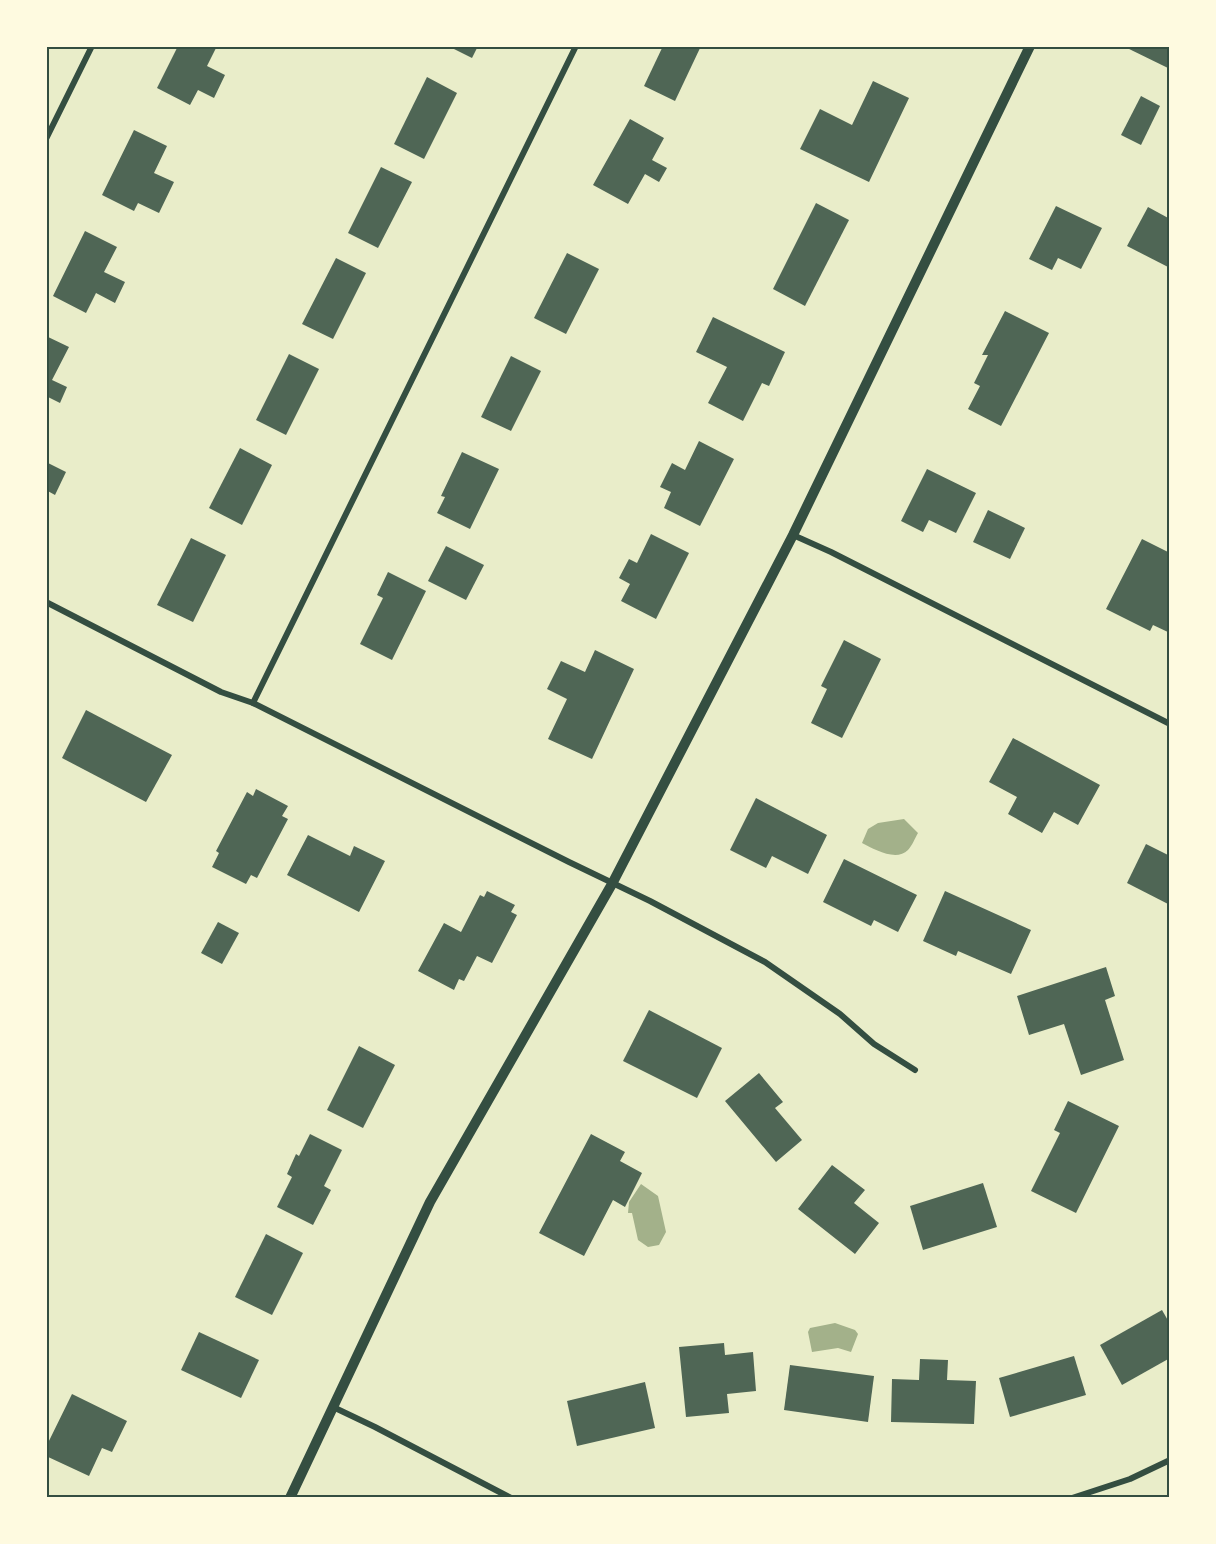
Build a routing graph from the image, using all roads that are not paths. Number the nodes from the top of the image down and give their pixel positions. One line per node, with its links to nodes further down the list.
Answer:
1 (92, 46): 4 (street)
2 (576, 46): 7 (street)
3 (1030, 46): 5 (street)
4 (46, 140)
5 (793, 535): 8 (street); 9 (street)
6 (46, 602): 7 (street)
7 (252, 703): 9 (street)
8 (1170, 724)
9 (612, 884): 10 (street); 11 (street)
10 (915, 1070)
11 (333, 1407): 13 (street); 14 (street)
12 (1170, 1460): 15 (street)
13 (290, 1497)
14 (511, 1497)
15 (1072, 1497)

